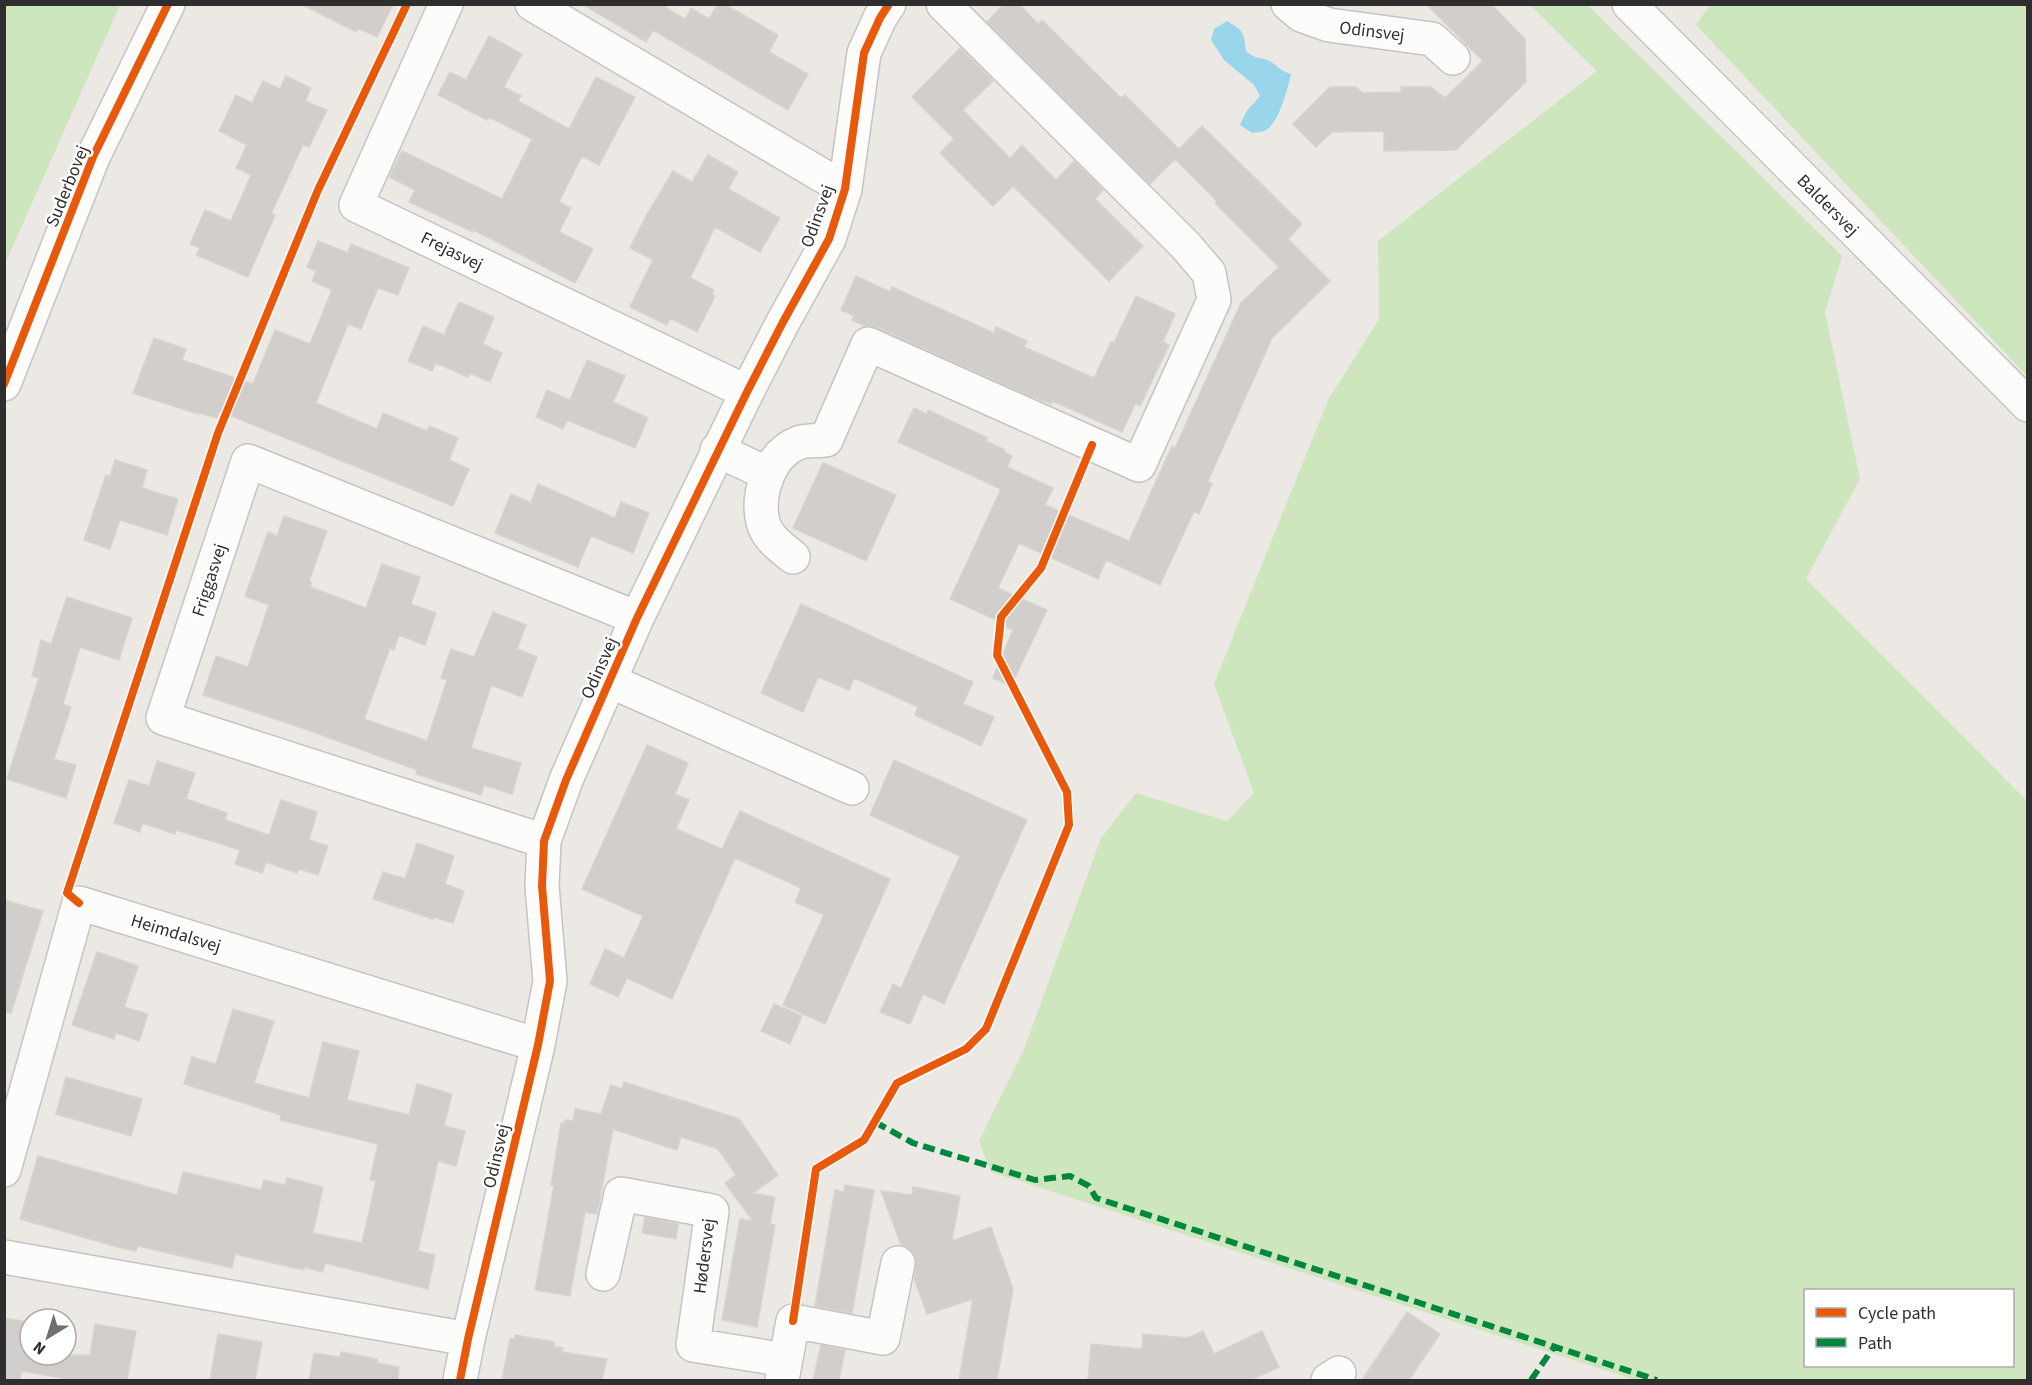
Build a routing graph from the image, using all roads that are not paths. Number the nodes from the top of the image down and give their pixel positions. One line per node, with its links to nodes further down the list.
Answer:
1 (168, 4): 10 (street, Suderbovej)
2 (446, 4): 11 (street, Frejasvej)
3 (532, 4): 9 (street)
4 (889, 4): 9 (street, Odinsvej)
5 (943, 4): 14 (street)
6 (1288, 4): 8 (street, Odinsvej)
7 (1629, 4): 12 (street, Baldersvej)
8 (1453, 58)
9 (845, 189): 11 (street, Odinsvej)
10 (4, 384)
11 (747, 392): 13 (street, Odinsvej)
12 (2028, 405)
13 (717, 450): 14 (street); 16 (street, Odinsvej)
14 (768, 474): 15 (street)
15 (793, 557)
16 (637, 618): 17 (street, Odinsvej); 19 (street, Friggasvej)
17 (609, 681): 18 (street); 19 (street, Odinsvej)
18 (852, 788)
19 (544, 841): 20 (street, Odinsvej)
20 (538, 1045): 21 (street, Heimdalsvej); 25 (street, Odinsvej)
21 (4, 1170)
22 (4, 1257): 25 (street)
23 (898, 1263): 26 (street, Hødersvej)
24 (603, 1274): 26 (street, Hødersvej)
25 (468, 1339): 27 (street, Odinsvej)
26 (784, 1370)
27 (460, 1380)

